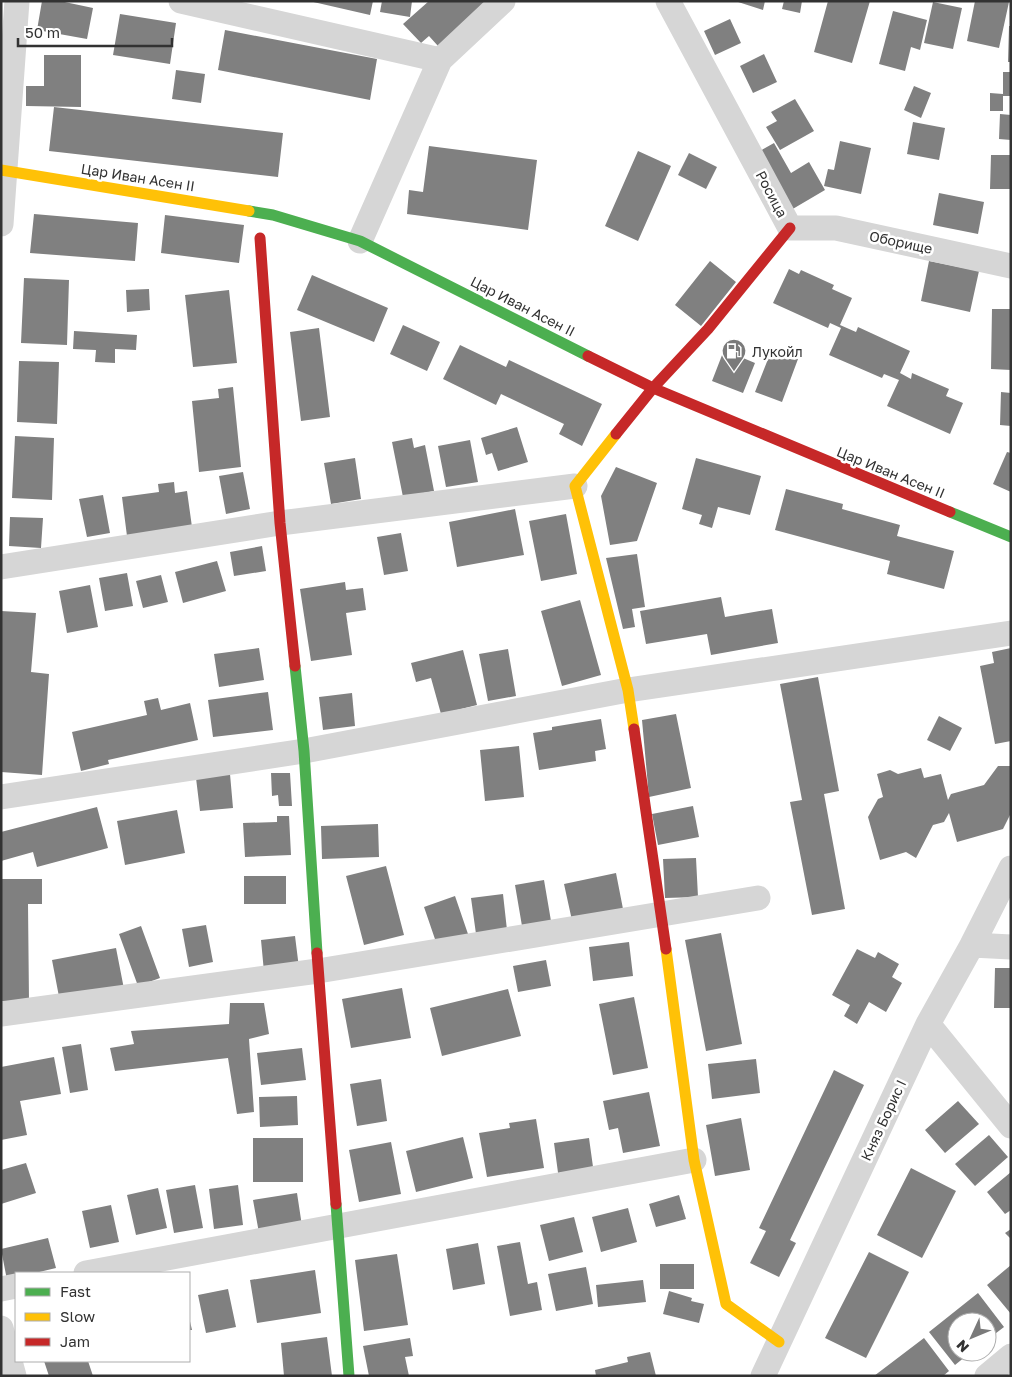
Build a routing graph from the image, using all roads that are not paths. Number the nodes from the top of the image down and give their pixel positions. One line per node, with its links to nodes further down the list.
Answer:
1 (17, 1): 6 (street)
2 (181, 1): 5 (street)
3 (503, 1): 5 (street)
4 (668, 1): 8 (street, Росица)
5 (440, 60): 10 (street)
6 (3, 170): 7 (street); 10 (street, Цар Иван Асен II)
7 (1, 224)
8 (790, 228): 11 (street, Оборище); 12 (street, Росица)
9 (260, 238): 14 (street)
10 (360, 241): 12 (street, Цар Иван Асен II)
11 (1011, 266)
12 (653, 388): 13 (street, Росица); 15 (street, Цар Иван Асен II)
13 (575, 486): 14 (street); 18 (street)
14 (280, 523): 16 (street); 19 (street)
15 (1011, 537)
16 (1, 567)
17 (1011, 633): 18 (street)
18 (628, 690): 19 (street); 23 (street)
19 (304, 751): 20 (street); 26 (street)
20 (1, 797)
21 (1011, 868): 24 (street, Княз Борис I)
22 (758, 898): 23 (street)
23 (662, 915): 26 (street); 30 (street)
24 (972, 945): 25 (street); 28 (street, Княз Борис I)
25 (1011, 947)
26 (318, 971): 27 (street); 31 (street)
27 (1, 1014)
28 (928, 1024): 29 (street); 36 (street, Княз Борис I)
29 (1011, 1126)
30 (694, 1160): 31 (street); 36 (street)
31 (338, 1227): 32 (street); 39 (street)
32 (91, 1272)
33 (15, 1286): 34 (street)
34 (1, 1289)
35 (1, 1328): 38 (street)
36 (779, 1342): 40 (street, Княз Борис I)
37 (1011, 1356): 41 (street)
38 (14, 1376)
39 (349, 1376)
40 (763, 1376)
41 (987, 1376)

